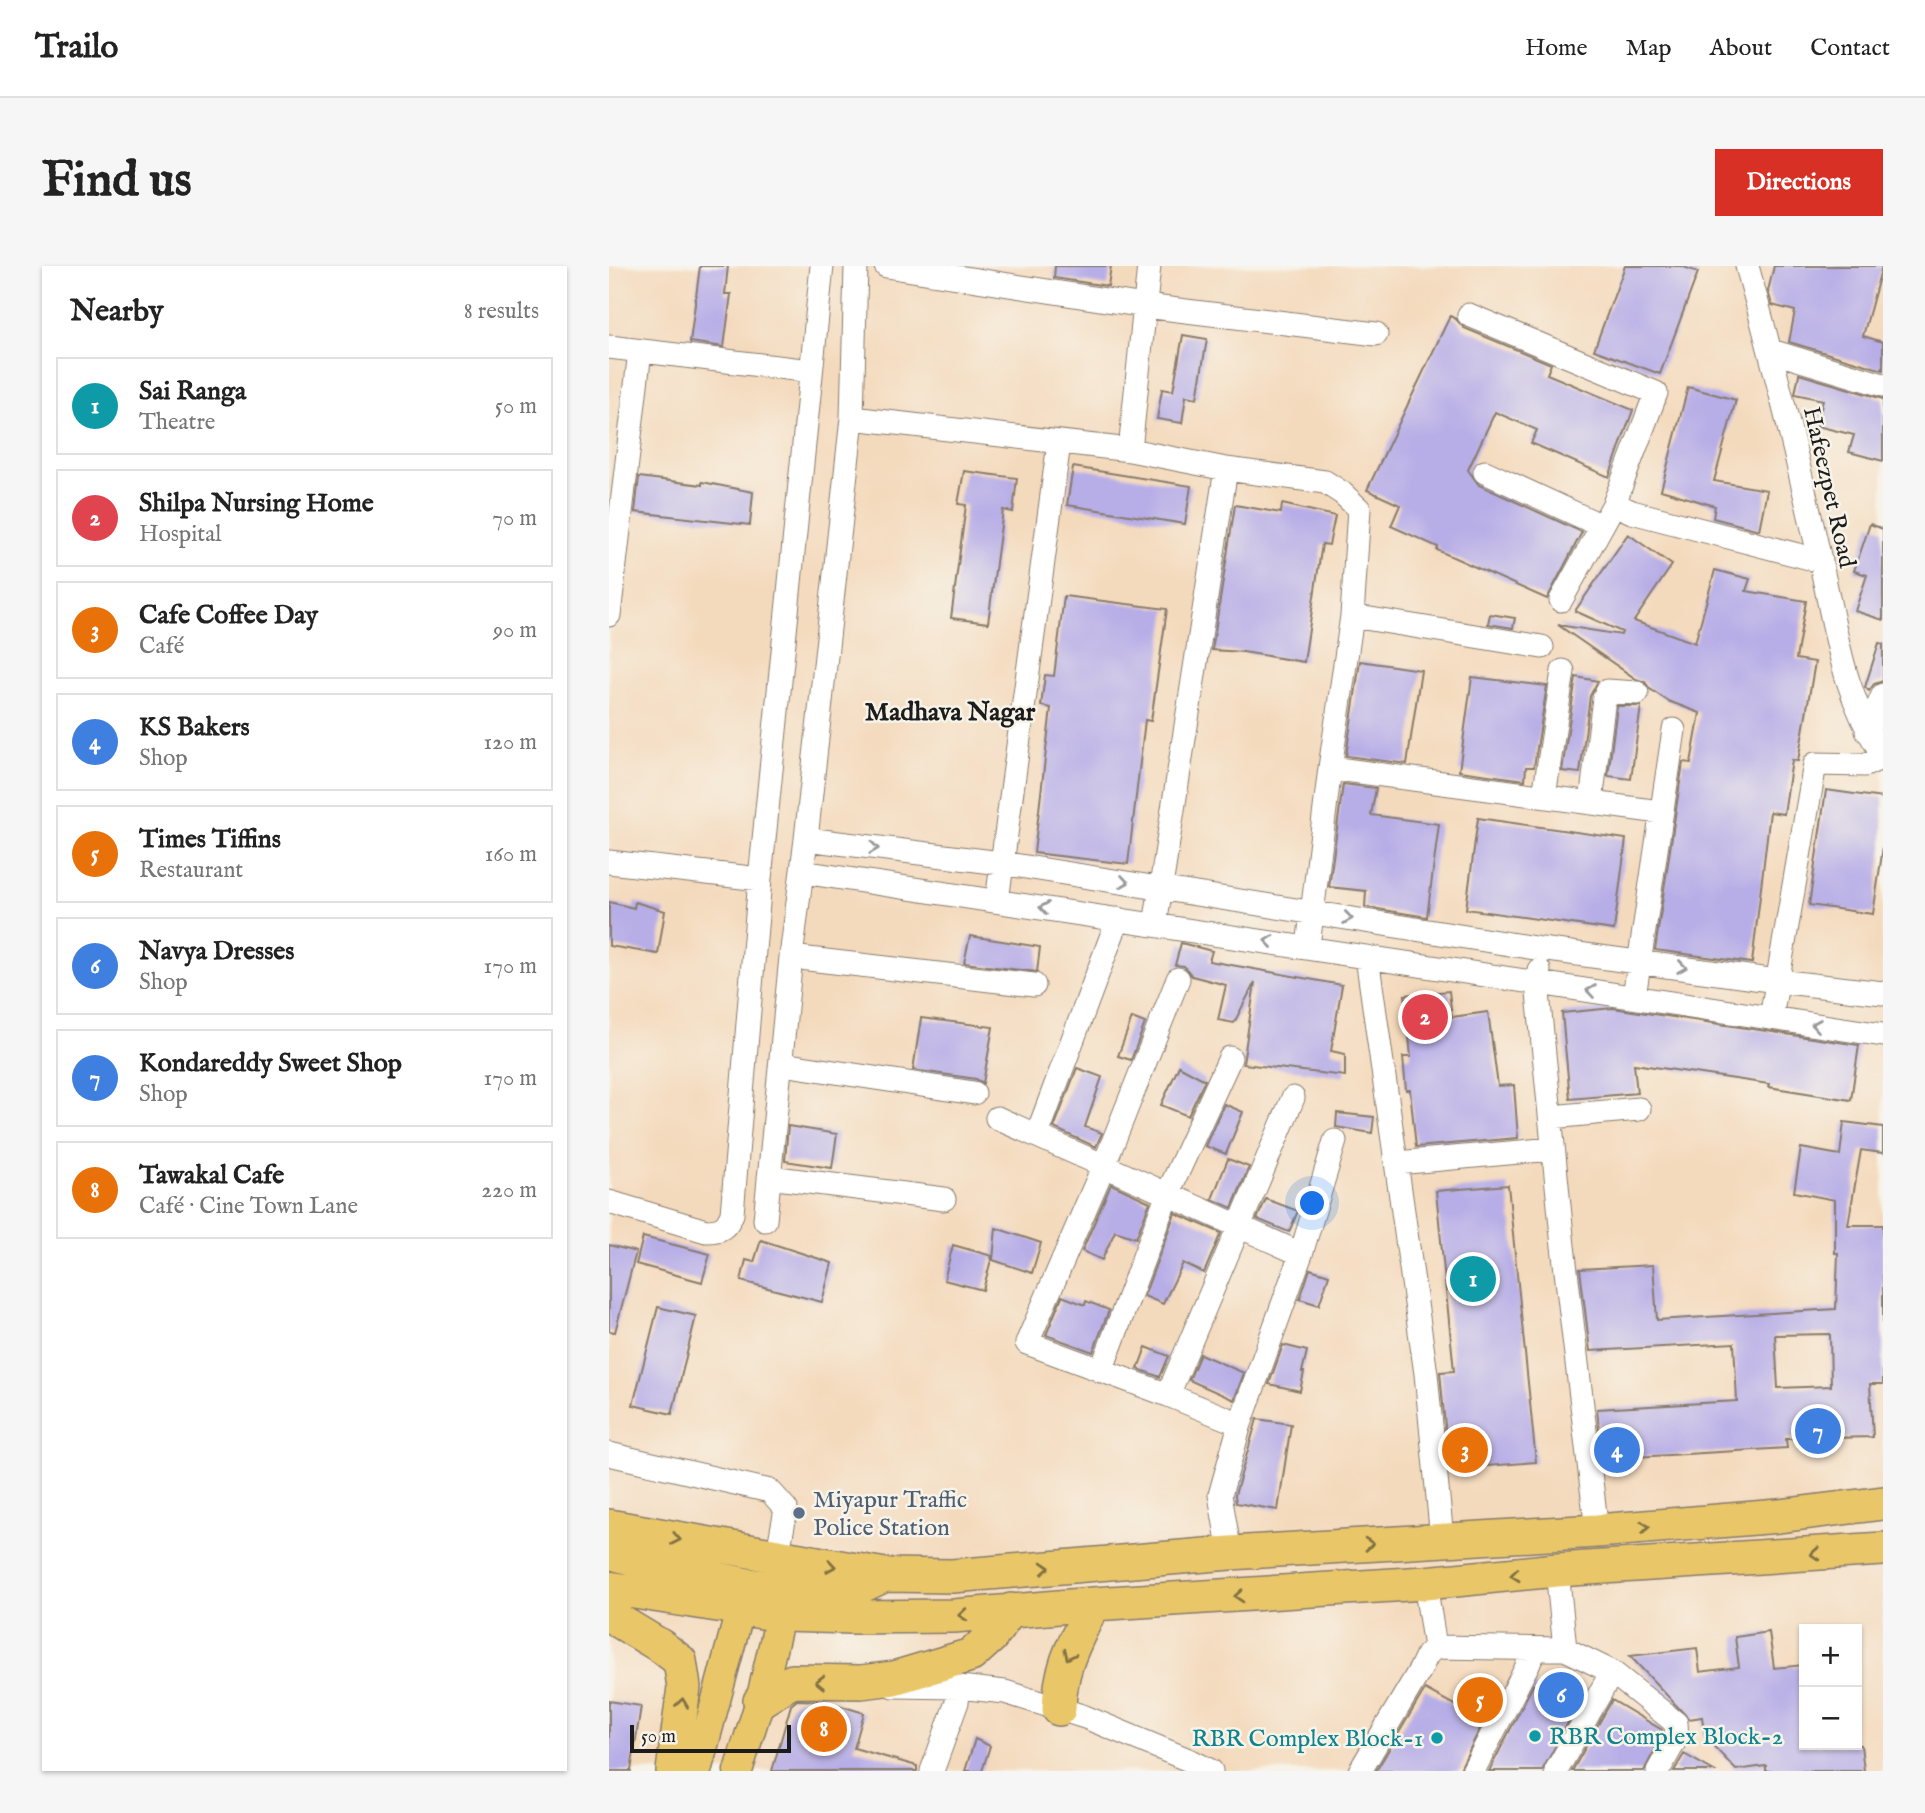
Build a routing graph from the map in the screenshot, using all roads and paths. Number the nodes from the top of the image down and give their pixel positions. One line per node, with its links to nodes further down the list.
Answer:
1 (822, 266): 12 (street)
2 (856, 266): 14 (street)
3 (887, 266): 6 (street)
4 (1149, 266): 6 (street)
5 (1747, 266): 11 (street, Hafeezpet Road)
6 (1145, 306): 8 (street); 16 (street)
7 (1469, 315): 19 (street)
8 (1376, 334)
9 (609, 347): 10 (street)
10 (640, 351): 12 (street); 20 (street)
11 (1771, 351): 13 (street); 22 (street, Hafeezpet Road)
12 (811, 371): 41 (street)
13 (1883, 385)
14 (852, 418): 15 (street); 37 (street)
15 (1059, 443): 16 (street); 39 (street)
16 (1130, 450): 17 (street)
17 (1226, 469): 25 (street); 42 (street)
18 (1485, 472): 21 (street)
19 (1614, 504): 21 (street); 22 (street)
20 (615, 515): 24 (street)
21 (1602, 526): 23 (street)
22 (1821, 561): 31 (street, Hafeezpet Road)
23 (1561, 600)
24 (609, 615)
25 (1352, 616): 26 (street); 33 (street)
26 (1542, 647)
27 (1563, 671): 34 (street)
28 (1637, 694): 35 (street)
29 (1883, 695): 31 (street)
30 (1674, 730): 36 (street)
31 (1867, 732): 32 (street, Hafeezpet Road)
32 (1883, 756): 53 (street)
33 (1330, 768): 34 (street); 44 (street)
34 (1543, 796): 35 (street)
35 (1591, 803): 36 (street)
36 (1660, 812): 51 (street)
37 (806, 839): 39 (street, one-way to 39); 40 (street)
38 (609, 862): 41 (street)
39 (1001, 863): 42 (street, one-way to 42); 43 (street)
40 (802, 872): 43 (street); 49 (street)
41 (760, 879): 69 (street)
42 (1159, 888): 44 (street); 46 (street)
43 (997, 901): 45 (street, one-way to 43)
44 (1311, 912): 47 (street); 48 (street, one-way to 48)
45 (1118, 919): 46 (street); 67 (street)
46 (1155, 925): 47 (street, one-way to 46)
47 (1308, 946): 50 (street)
48 (1541, 949): 51 (street); 54 (street)
49 (791, 957): 55 (street); 61 (street)
50 (1367, 957): 54 (street); 71 (street)
51 (1640, 961): 53 (street, one-way to 53); 57 (street)
52 (1178, 979): 72 (street)
53 (1777, 981): 56 (street); 58 (street)
54 (1537, 983): 57 (street, one-way to 54); 65 (street)
55 (1034, 985)
56 (1883, 993)
57 (1634, 997): 58 (street)
58 (1771, 1018): 59 (street, one-way to 58)
59 (1883, 1035)
60 (1230, 1058): 74 (street)
61 (782, 1065): 62 (street); 73 (street)
62 (974, 1093)
63 (1293, 1098): 78 (street)
64 (1639, 1108): 65 (street)
65 (1551, 1117): 70 (street)
66 (997, 1118): 67 (street)
67 (1037, 1135): 72 (street)
68 (1335, 1141): 79 (street)
69 (736, 1147): 73 (street); 76 (street)
70 (1553, 1149): 71 (street); 86 (street)
71 (1397, 1163): 87 (street)
72 (1104, 1165): 74 (street); 80 (street)
73 (771, 1167): 75 (street); 77 (street)
74 (1168, 1193): 78 (street); 80 (street)
75 (944, 1199)
76 (609, 1202)
77 (765, 1220)
78 (1240, 1225): 79 (street); 81 (street)
79 (1301, 1254): 82 (street)
80 (1101, 1371): 81 (street)
81 (1168, 1395): 82 (street)
82 (1240, 1424): 92 (street)
83 (609, 1454): 93 (street)
84 (1883, 1503): 86 (highway, one-way to 84)
85 (609, 1526): 93 (highway, one-way to 93)
86 (1597, 1531): 87 (highway)
87 (1442, 1539): 88 (highway, one-way to 87)
88 (1329, 1547): 90 (highway); 98 (highway)
89 (1883, 1549): 94 (highway, one-way to 94)
90 (1279, 1550): 92 (highway); 99 (highway)
91 (609, 1552): 100 (highway)
92 (1230, 1553): 95 (highway, one-way to 92)
93 (777, 1558): 95 (highway, one-way to 95)
94 (1557, 1570): 96 (highway, one-way to 96); 107 (street)
95 (885, 1575): 101 (highway)
96 (1425, 1583): 98 (highway); 105 (street)
97 (609, 1588): 100 (highway)
98 (1334, 1590): 99 (highway)
99 (1282, 1593): 102 (highway, one-way to 102)
100 (744, 1597): 101 (highway); 115 (main road)
101 (783, 1603): 103 (highway, one-way to 101); 111 (main road)
102 (1093, 1604): 103 (highway); 112 (highway, one-way to 112)
103 (1011, 1610): 109 (highway)
104 (609, 1615): 114 (highway, one-way to 104)
105 (1435, 1647): 106 (street); 118 (street)
106 (1536, 1649): 107 (street); 119 (street)
107 (1565, 1649): 108 (street)
108 (1612, 1672): 120 (street); 121 (street)
109 (861, 1682): 110 (street); 111 (highway, one-way to 111)
110 (959, 1687): 112 (street); 117 (street)
111 (760, 1701): 116 (main road)
112 (1059, 1709): 113 (street)
113 (1197, 1768)
114 (673, 1771)
115 (697, 1771)
116 (738, 1771)
117 (932, 1771)
118 (1360, 1771)
119 (1473, 1771)
120 (1556, 1771)
121 (1658, 1771)

